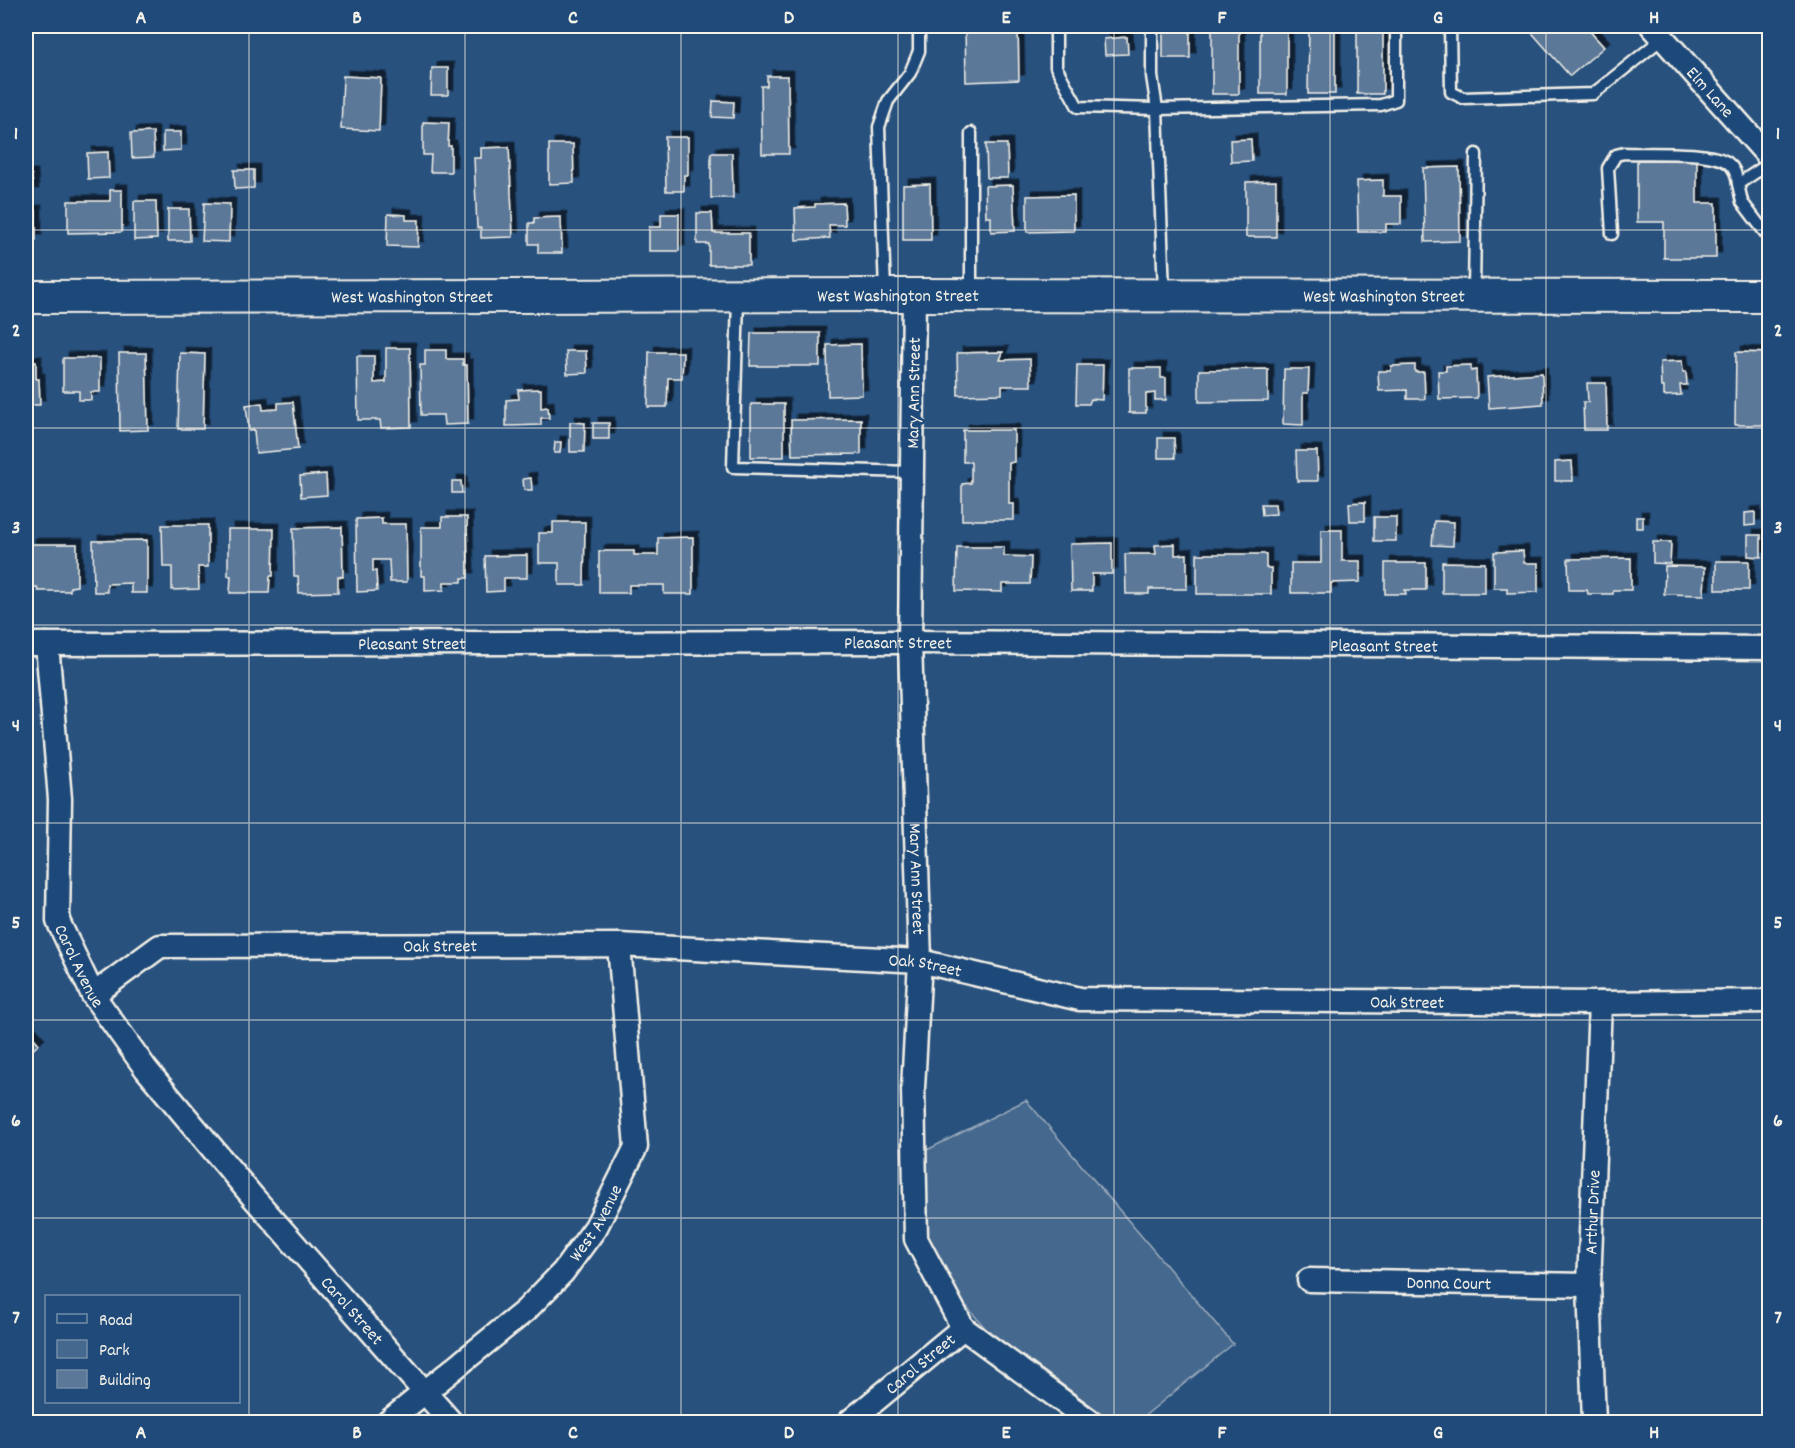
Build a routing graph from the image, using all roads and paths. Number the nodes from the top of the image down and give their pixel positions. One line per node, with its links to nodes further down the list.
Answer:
1 (919, 26): 16 (lane)
2 (1056, 26): 7 (lane)
3 (1152, 26): 7 (lane)
4 (1396, 26): 7 (lane)
5 (1450, 26): 6 (lane)
6 (1657, 32): 10 (street, Elm Lane)
7 (1157, 110): 18 (lane)
8 (971, 133): 17 (lane)
9 (1476, 154): 19 (lane)
10 (1770, 158)
11 (1770, 163): 12 (lane)
12 (1738, 184): 13 (lane); 14 (lane)
13 (1611, 234)
14 (1770, 238)
15 (738, 295): 16 (main road, West Washington Street); 21 (main road, West Washington Street); 22 (lane)
16 (900, 295): 17 (main road, West Washington Street); 22 (street, Mary Ann Street)
17 (971, 295): 18 (main road, West Washington Street)
18 (1164, 295): 19 (main road, West Washington Street)
19 (1474, 296): 20 (main road, West Washington Street)
20 (1770, 296)
21 (26, 297)
22 (912, 472): 23 (street, Mary Ann Street)
23 (910, 642): 24 (street, Pleasant Street); 25 (street, Pleasant Street); 27 (street, Mary Ann Street)
24 (36, 644): 28 (street, Carol Avenue)
25 (1770, 648)
26 (619, 945): 27 (street, Oak Street); 28 (street, Oak Street); 35 (street, West Avenue)
27 (920, 961): 30 (street, Oak Street); 34 (street, Mary Ann Street)
28 (93, 995): 31 (street, Carol Avenue)
29 (1770, 1001): 30 (street, Oak Street)
30 (1600, 1002): 33 (street, Arthur Drive)
31 (253, 1197): 35 (street, Carol Street)
32 (1309, 1280): 33 (street, Donna Court)
33 (1589, 1285): 40 (street, Arthur Drive)
34 (963, 1328): 38 (street, Carol Street); 39 (street, Mary Ann Street)
35 (424, 1392): 36 (street, West Avenue); 37 (street, Carol Street)
36 (388, 1422)
37 (451, 1422)
38 (849, 1422)
39 (1091, 1422)
40 (1594, 1422)

